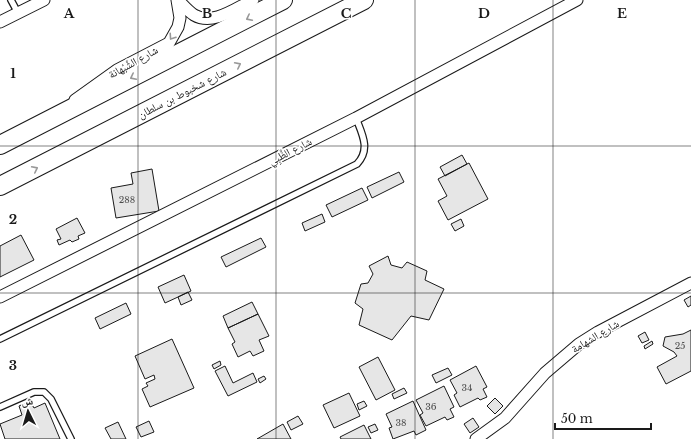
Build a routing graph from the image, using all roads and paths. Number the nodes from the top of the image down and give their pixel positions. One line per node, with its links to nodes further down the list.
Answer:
1 (11, 0): 8 (lane)
2 (44, 0): 8 (street)
3 (178, 0): 4 (street, شارع الشَّبْهانة); 10 (street, شارع الشَّبْهانة, one-way to 10)
4 (253, 0)
5 (284, 0): 10 (main road, one-way to 10)
6 (364, 0): 13 (main road, شارع شخبوط بن سلطان, one-way to 6)
7 (576, 0): 11 (street, شارع الظَّبِي)
8 (18, 13): 9 (street)
9 (0, 22)
10 (64, 112): 12 (main road)
11 (356, 118): 15 (street, شارع الظَّبِي); 16 (lane)
12 (0, 145)
13 (0, 186)
14 (691, 284): 19 (street, شارع الشهامة)
15 (0, 297)
16 (0, 339)
17 (0, 408): 18 (lane)
18 (71, 439)
19 (476, 439)

